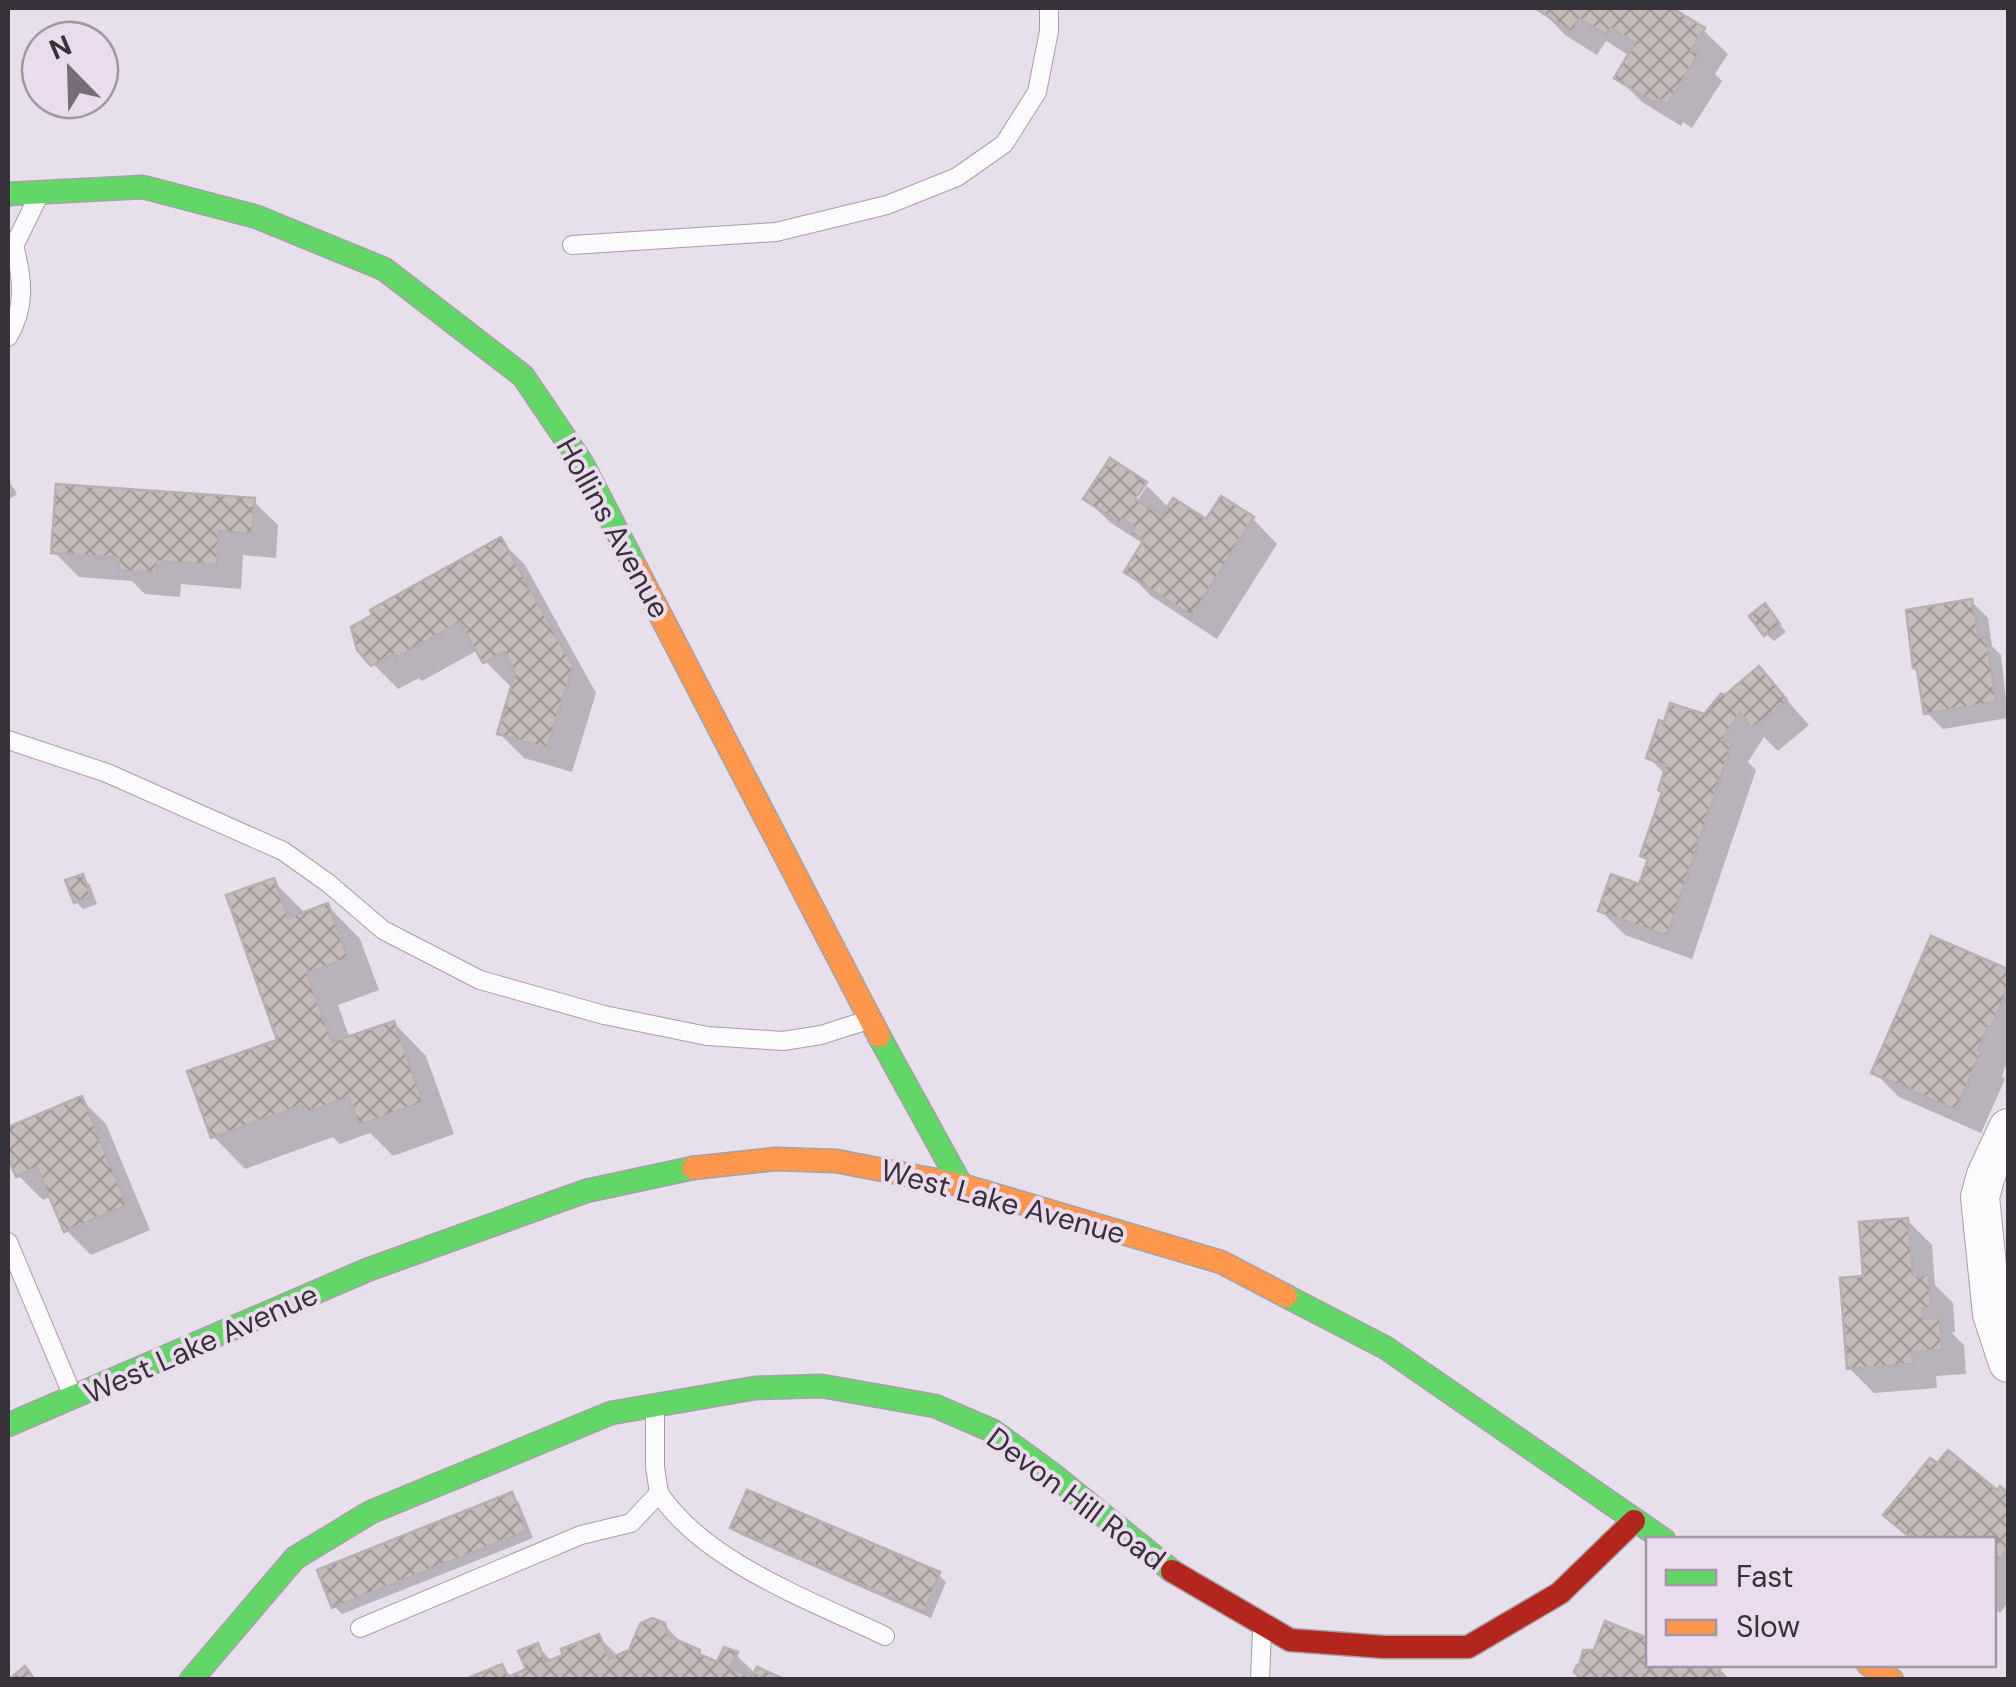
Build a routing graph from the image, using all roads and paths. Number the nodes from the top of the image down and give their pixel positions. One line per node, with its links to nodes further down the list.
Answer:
1 (1049, 8): 4 (lane)
2 (8, 194): 3 (street, Hollins Avenue)
3 (39, 194): 5 (lane); 8 (street, Hollins Avenue)
4 (572, 245)
5 (11, 248): 6 (lane)
6 (8, 337)
7 (8, 740): 8 (lane)
8 (870, 1020): 10 (street, Hollins Avenue)
9 (2008, 1128): 12 (street)
10 (960, 1185): 13 (street, West Lake Avenue); 17 (street, West Lake Avenue)
11 (8, 1242): 13 (lane)
12 (2008, 1363)
13 (74, 1399): 15 (street, West Lake Avenue)
14 (656, 1404): 16 (lane); 19 (street, Devon Hill Road); 22 (street, Devon Hill Road)
15 (8, 1426)
16 (660, 1494): 20 (lane); 21 (lane)
17 (1634, 1521): 18 (street, West Lake Avenue); 19 (street, Devon Hill Road)
18 (1659, 1537)
19 (1262, 1624): 23 (lane)
20 (360, 1628)
21 (885, 1636)
22 (191, 1680)
23 (1260, 1680)

